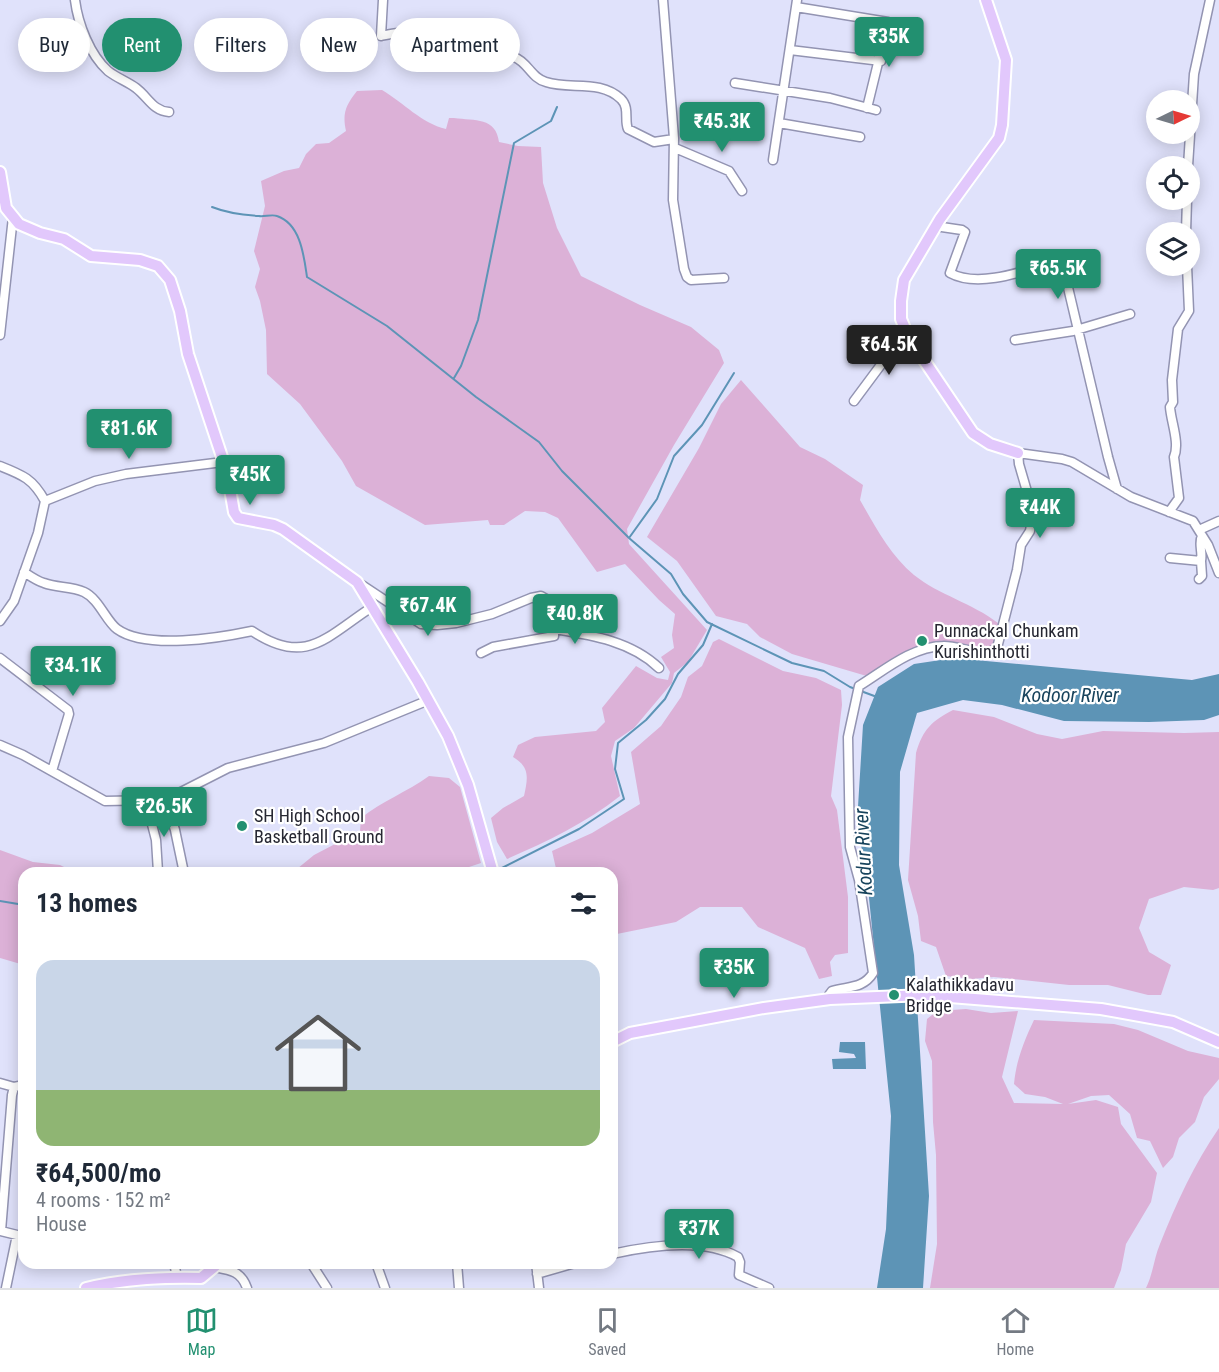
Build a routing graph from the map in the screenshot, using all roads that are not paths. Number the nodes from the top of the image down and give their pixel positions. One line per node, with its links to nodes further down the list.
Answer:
1 (75, 0): 11 (street)
2 (383, 0): 14 (street)
3 (663, 0): 14 (street)
4 (986, 0): 20 (main road)
5 (1210, 0): 15 (street)
6 (797, 4): 7 (street); 8 (street)
7 (790, 50): 8 (street); 10 (street)
8 (880, 61): 10 (street)
9 (735, 83): 10 (street)
10 (784, 91): 12 (street)
11 (169, 112)
12 (779, 123): 13 (street); 16 (street)
13 (860, 136)
14 (674, 144): 18 (street); 22 (street)
15 (1189, 156)
16 (773, 160)
17 (0, 172): 19 (main road)
18 (742, 191)
19 (14, 217): 25 (street); 30 (main road)
20 (935, 226): 24 (street); 26 (main road)
21 (1187, 276): 34 (street)
22 (724, 278)
23 (1130, 314): 24 (street)
24 (1078, 329): 27 (street); 32 (street)
25 (0, 335)
26 (909, 338): 28 (street); 29 (main road)
27 (1015, 340)
28 (854, 401)
29 (1018, 453): 32 (street); 57 (street)
30 (224, 462): 33 (street); 42 (main road)
31 (0, 466): 33 (street)
32 (1118, 489): 34 (street)
33 (45, 501): 39 (street)
34 (1169, 512): 36 (street)
35 (1219, 521): 36 (street)
36 (1201, 533): 38 (street); 40 (street)
37 (1170, 558): 38 (street)
38 (1201, 561): 41 (street)
39 (24, 572): 43 (street); 44 (street)
40 (1219, 573)
41 (1199, 579)
42 (357, 582): 43 (main road); 45 (street)
43 (372, 607): 49 (main road)
44 (0, 621)
45 (554, 629): 46 (street); 48 (street)
46 (481, 653)
47 (0, 658): 51 (street)
48 (658, 668)
49 (429, 700): 52 (street); 56 (main road)
50 (0, 745): 51 (street)
51 (52, 771): 53 (street)
52 (165, 798): 53 (street); 55 (street)
53 (146, 801): 54 (street)
54 (158, 867)
55 (183, 867)
56 (491, 867)
57 (830, 999): 58 (main road); 59 (main road)
58 (618, 1039)
59 (1219, 1042)
60 (0, 1083): 62 (street)
61 (18, 1086): 62 (street)
62 (14, 1087): 74 (street)
63 (618, 1253): 81 (street)
64 (212, 1269): 72 (main road)
65 (228, 1269): 76 (street)
66 (315, 1269): 77 (street)
67 (378, 1269): 78 (street)
68 (457, 1269): 79 (street)
69 (537, 1269): 71 (street)
70 (554, 1269): 71 (street)
71 (537, 1274): 80 (street)
72 (181, 1281): 73 (main road)
73 (123, 1285): 75 (main road)
74 (6, 1288)
75 (86, 1288)
76 (247, 1288)
77 (327, 1288)
78 (385, 1288)
79 (459, 1288)
80 (539, 1288)
81 (769, 1288)

